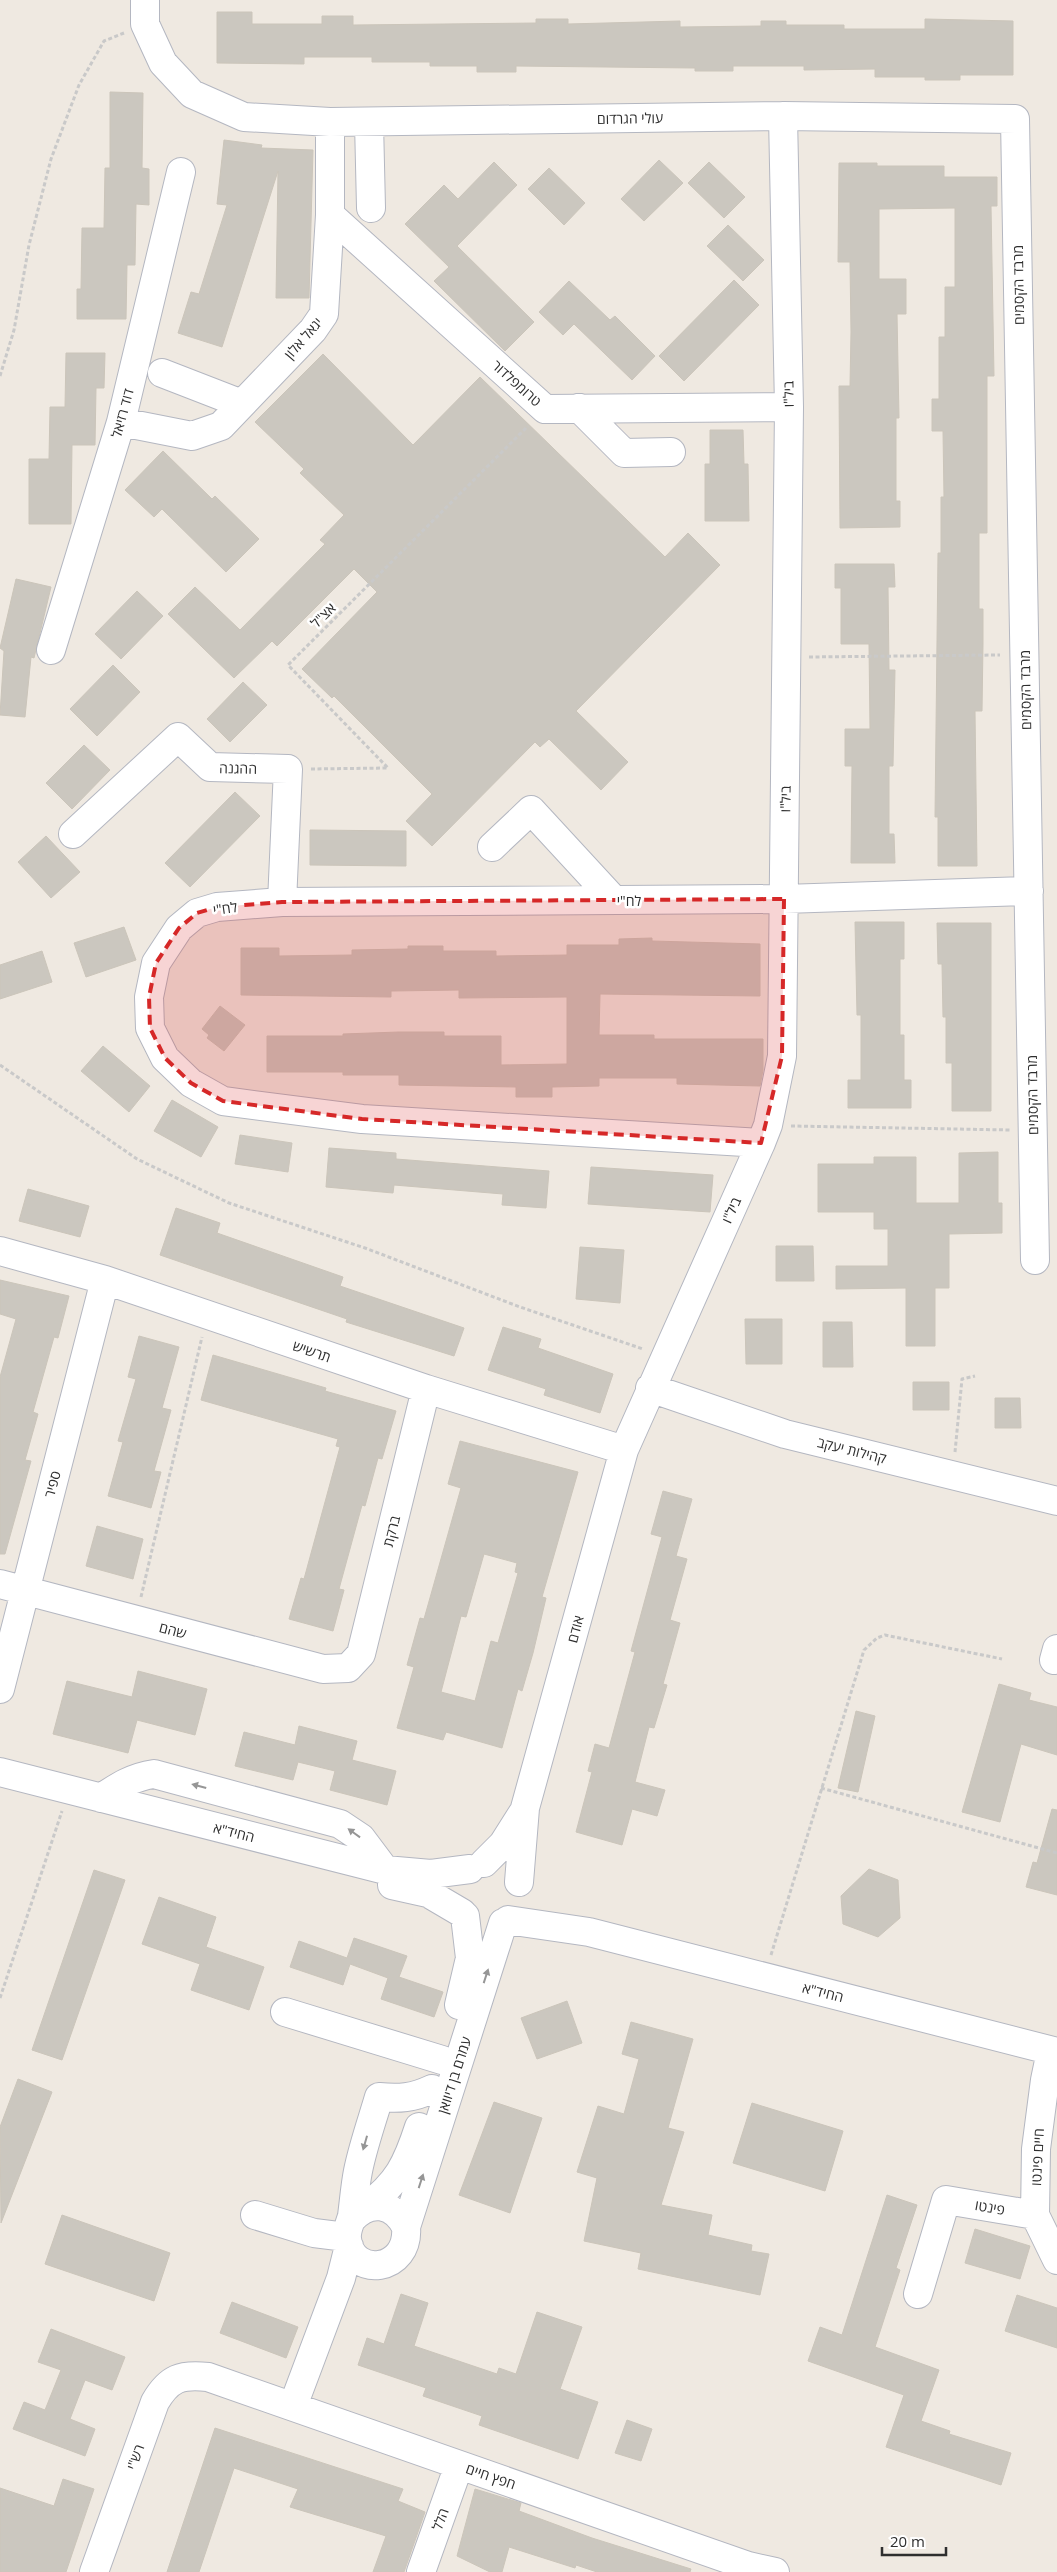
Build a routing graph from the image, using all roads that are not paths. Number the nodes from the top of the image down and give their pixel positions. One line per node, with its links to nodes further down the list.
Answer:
1 (145, 12): 4 (street, עולי הגרדום)
2 (783, 116): 3 (street, עולי הגרדום); 5 (street, עולי הגרדום); 11 (street, ביל"ו)
3 (1015, 119): 18 (street, מרבד הקסמים)
4 (330, 122): 5 (street, עולי הגרדום); 8 (street, יגאל אלון)
5 (370, 122): 7 (street)
6 (181, 172): 13 (street, דוד רזיאל)
7 (371, 208)
8 (330, 215): 10 (street, יגאל אלון); 12 (street, טרומפלדור)
9 (162, 373): 10 (street)
10 (242, 404): 13 (street, יגאל אלון)
11 (788, 407): 12 (street, טרומפלדור); 20 (street, ביל"ו)
12 (579, 408): 14 (street)
13 (121, 422): 15 (street, דוד רזיאל)
14 (671, 452)
15 (51, 650)
16 (73, 834): 21 (street, ההגנה)
17 (492, 847): 19 (street)
18 (1029, 891): 20 (street, לח"י); 24 (street, מרבד הקסמים)
19 (614, 900): 20 (street, לח"י); 21 (street, לח"י)
20 (784, 900): 22 (street, ביל"ו)
21 (282, 902): 22 (street, לח"י)
22 (764, 1134): 26 (street, ביל"ו)
23 (0, 1251): 25 (street, תרשיש)
24 (1035, 1260)
25 (105, 1280): 27 (street, תרשיש); 30 (street, ספיר)
26 (650, 1388): 28 (street, ביל"ו); 29 (street, קהילות יעקב)
27 (426, 1389): 28 (street, תרשיש); 31 (street, ברקת)
28 (624, 1450): 35 (street, אודם)
29 (1057, 1501)
30 (12, 1587): 31 (street, שהם); 32 (street, ספיר)
31 (348, 1668)
32 (0, 1689)
33 (1, 1774): 34 (street, החיד"א); 39 (street, החיד"א)
34 (101, 1798): 37 (street, החיד"א); 37 (street, one-way to 34)
35 (525, 1808): 36 (street, אודם); 38 (street, אודם)
36 (477, 1866): 37 (street, החיד"א); 38 (street); 39 (street)
37 (386, 1870)
38 (520, 1888): 40 (street); 41 (street, החיד"א)
39 (464, 1914): 40 (street); 44 (street, עמרם בן דיוואן)
40 (506, 1921): 41 (street, החיד"א); 49 (street, עמרם בן דיוואן, one-way to 40)
41 (588, 1932): 43 (street, החיד"א)
42 (285, 2012): 44 (street, עמרם בן דיוואן)
43 (1054, 2051): 47 (street, חיים פינטו)
44 (442, 2060): 45 (street, עמרם בן דיוואן)
45 (432, 2089): 48 (street, עמרם בן דיוואן); 48 (street, one-way to 48)
46 (255, 2215): 48 (street)
47 (1035, 2215): 50 (street, חיים פינטו); 52 (street, פינטו)
48 (353, 2227): 49 (street); 51 (street); 53 (street)
49 (406, 2227): 51 (street)
50 (1057, 2260)
51 (381, 2265): 53 (street)
52 (918, 2294)
53 (326, 2319): 55 (street)
54 (208, 2377): 55 (street, חפץ חיים); 58 (street, רש"י)
55 (293, 2406): 56 (street, חפץ חיים)
56 (459, 2465): 57 (street, חפץ חיים); 59 (street, הלל)
57 (747, 2569): 60 (street, חפץ חיים)
58 (94, 2572)
59 (421, 2572)
60 (775, 2572)

